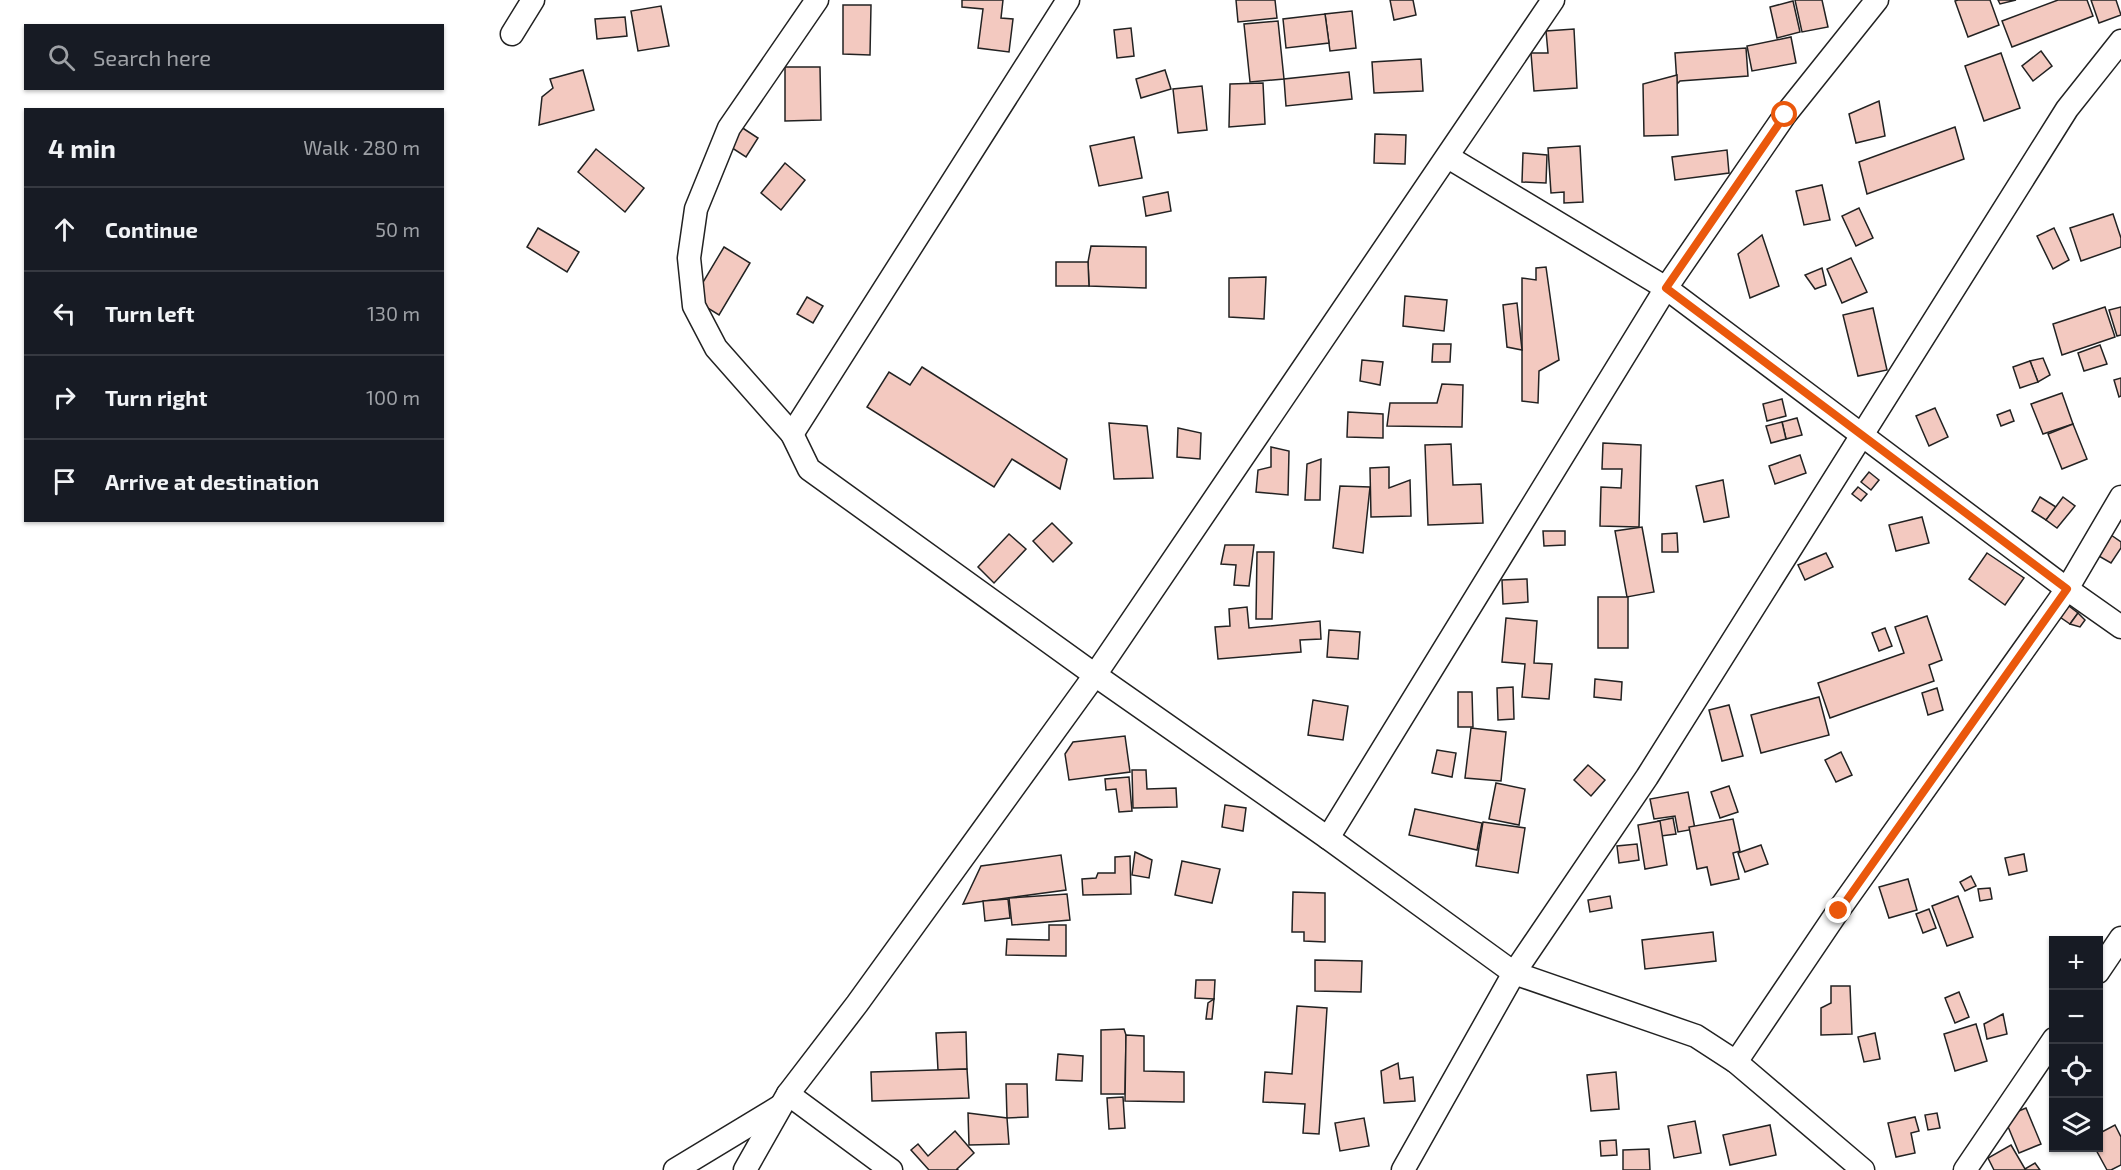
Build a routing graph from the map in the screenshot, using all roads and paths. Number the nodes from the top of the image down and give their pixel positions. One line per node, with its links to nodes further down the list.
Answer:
1 (533, 0): 6 (street)
2 (817, 0): 10 (street)
3 (1068, 0): 10 (street)
4 (1553, 0): 8 (street)
5 (1877, 0): 9 (street)
6 (512, 34)
7 (2121, 41): 11 (street)
8 (1448, 157): 9 (street); 15 (street)
9 (1666, 288): 11 (street); 16 (street)
10 (792, 434): 15 (street)
11 (1861, 436): 13 (street); 19 (street)
12 (2121, 497): 13 (street)
13 (2067, 589): 14 (street); 21 (street)
14 (2121, 627)
15 (1095, 675): 16 (street); 22 (street)
16 (1328, 838): 19 (street)
17 (2121, 938): 18 (street)
18 (2103, 965)
19 (1514, 973): 21 (street); 26 (street)
20 (2051, 1044): 28 (street)
21 (1736, 1062): 27 (street)
22 (784, 1100): 23 (street); 24 (street); 25 (street)
23 (675, 1170)
24 (745, 1170)
25 (891, 1170)
26 (1403, 1170)
27 (1863, 1170)
28 (1965, 1170)

